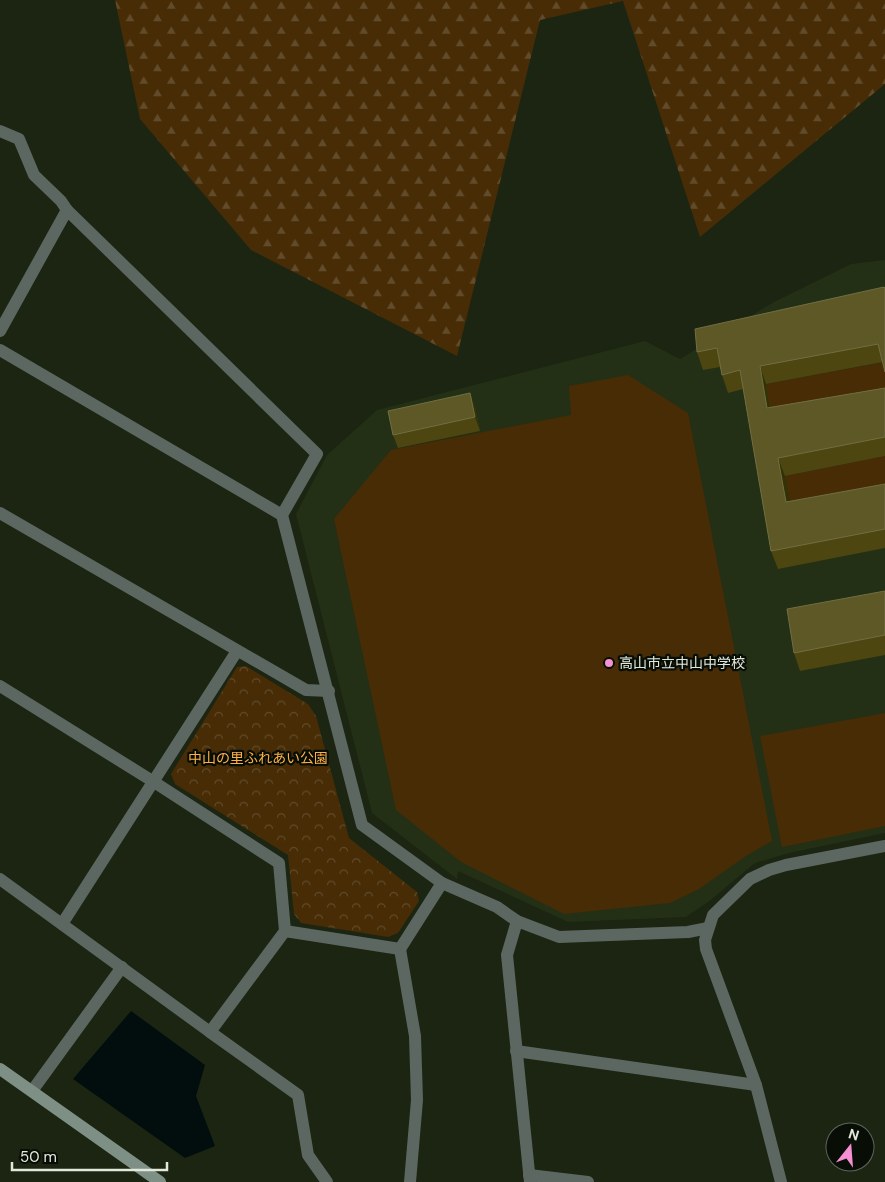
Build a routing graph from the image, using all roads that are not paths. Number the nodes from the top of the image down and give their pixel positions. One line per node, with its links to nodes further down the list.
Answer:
1 (0, 131): 2 (street)
2 (67, 210): 3 (street); 6 (street)
3 (0, 331)
4 (0, 350): 6 (street)
5 (0, 513): 7 (street)
6 (282, 515): 9 (street)
7 (236, 651): 9 (street); 10 (street)
8 (0, 686): 10 (street)
9 (329, 690): 13 (street)
10 (154, 782): 15 (street); 17 (street)
11 (885, 846): 16 (street)
12 (0, 879): 15 (street)
13 (442, 883): 14 (street); 18 (street)
14 (517, 921): 16 (street); 21 (street)
15 (62, 924): 19 (street)
16 (708, 928): 23 (street)
17 (285, 931): 18 (street); 20 (street)
18 (400, 949): 28 (street)
19 (122, 967): 20 (street); 24 (street)
20 (210, 1032): 27 (street)
21 (516, 1051): 23 (street); 25 (street)
22 (0, 1069): 24 (street)
23 (756, 1085): 30 (street)
24 (32, 1091): 26 (street)
25 (529, 1179): 29 (street)
26 (160, 1182)
27 (327, 1182)
28 (410, 1182)
29 (588, 1182)
30 (781, 1182)

